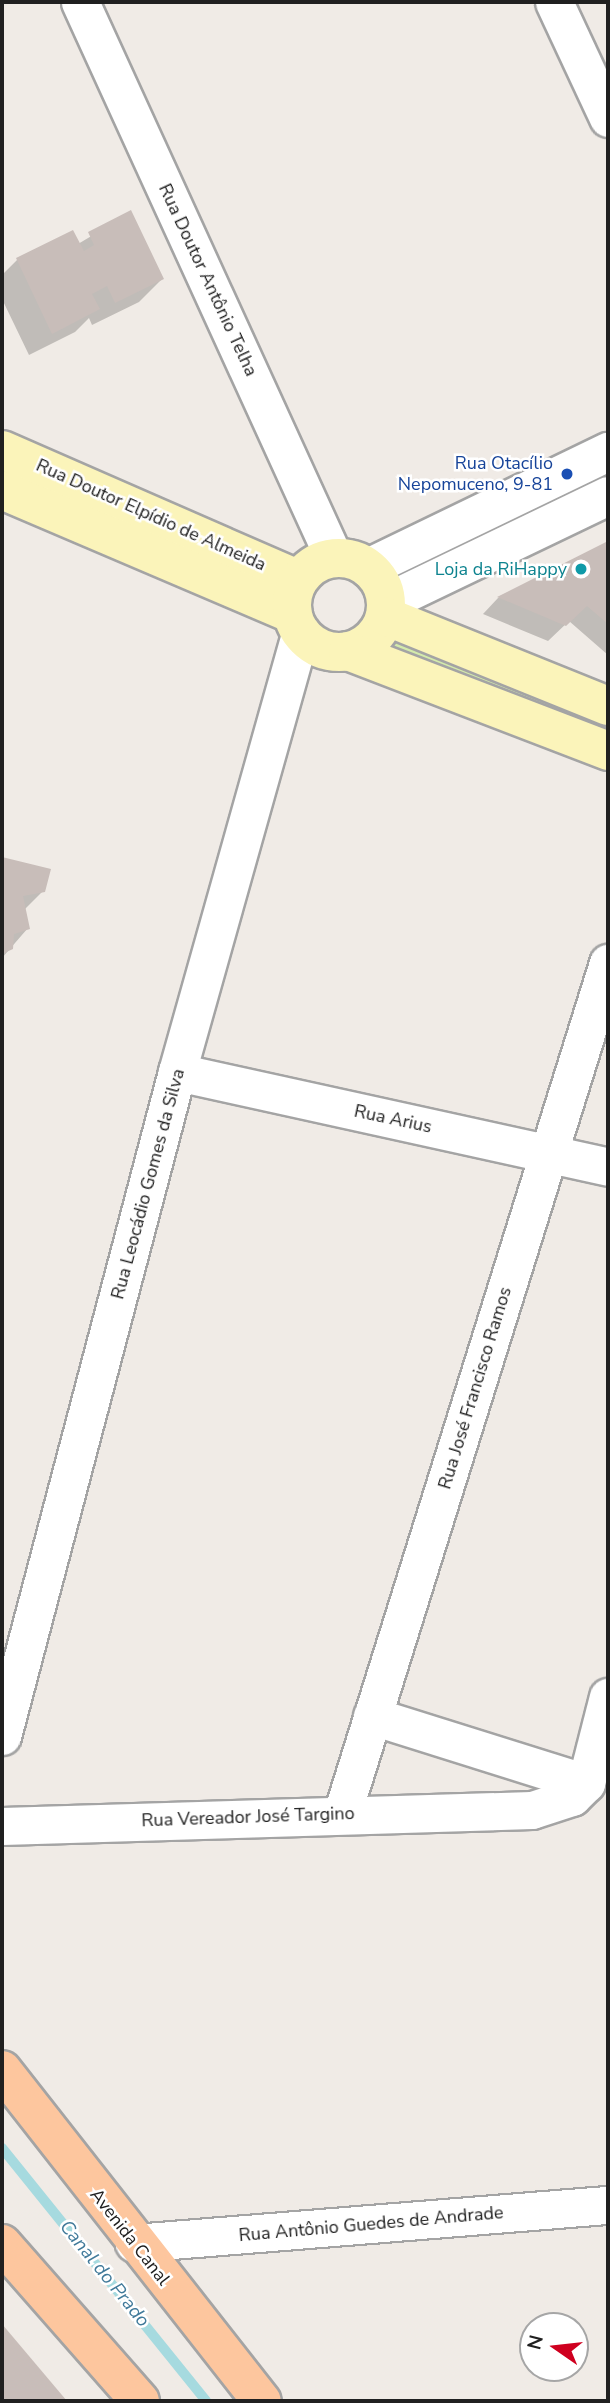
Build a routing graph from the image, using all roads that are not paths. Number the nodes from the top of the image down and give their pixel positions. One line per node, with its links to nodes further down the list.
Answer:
1 (80, 2): 8 (street, Rua Doutor Antônio Telha)
2 (554, 2): 3 (street)
3 (608, 118)
4 (2, 450): 9 (main road, Rua Doutor Elpídio de Almeida)
5 (608, 452): 8 (street)
6 (2, 490): 9 (main road, Rua Doutor Elpídio de Almeida)
7 (608, 496): 10 (street)
8 (351, 563): 9 (main road); 10 (main road)
9 (298, 609): 11 (main road); 15 (street, Rua Leocádio Gomes da Silva)
10 (385, 609): 11 (main road); 12 (main road)
11 (348, 651): 13 (main road)
12 (608, 706)
13 (608, 751)
14 (608, 963): 16 (street, Rua José Francisco Ramos)
15 (177, 1072): 16 (street, Rua Arius); 20 (street, Rua Leocádio Gomes da Silva)
16 (549, 1153): 17 (street, Rua Arius); 19 (street, Rua José Francisco Ramos)
17 (608, 1167)
18 (608, 1697): 21 (street)
19 (372, 1716): 21 (street); 22 (street, Rua José Francisco Ramos)
20 (2, 1736)
21 (586, 1783): 22 (street, Rua Vereador José Targino)
22 (342, 1814): 23 (street, Rua Vereador José Targino)
23 (2, 1826)
24 (2, 2070): 26 (main road, Avenida Canal)
25 (608, 2205): 26 (street, Rua Antônio Guedes de Andrade)
26 (134, 2243): 29 (main road, Avenida Canal)
27 (2, 2244): 28 (main road)
28 (140, 2401)
29 (262, 2401)

